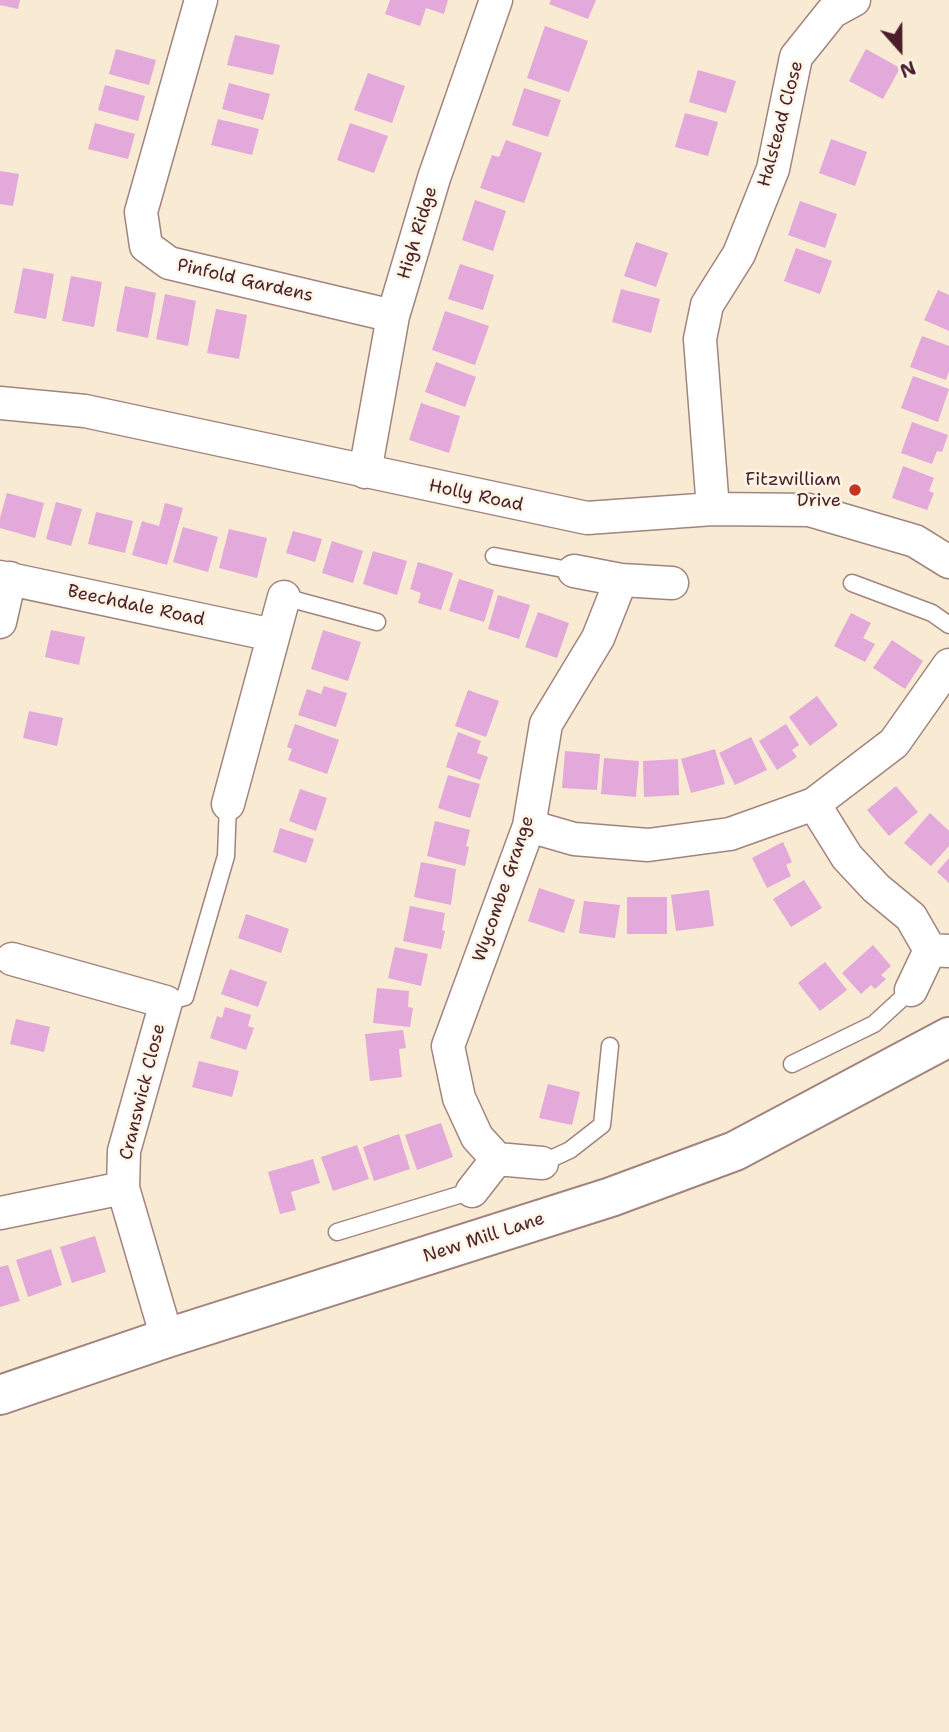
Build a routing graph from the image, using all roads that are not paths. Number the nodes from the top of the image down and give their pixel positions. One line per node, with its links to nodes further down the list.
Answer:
1 (201, 0): 4 (street, Pinfold Gardens)
2 (496, 0): 4 (street, High Ridge)
3 (854, 0): 7 (street, Halstead Close)
4 (393, 316): 6 (street, High Ridge)
5 (0, 403): 6 (street, Holly Road)
6 (365, 472): 7 (street, Holly Road)
7 (713, 509): 9 (street, Holly Road)
8 (494, 556): 10 (lane)
9 (949, 562)
10 (574, 571): 12 (street)
11 (5, 578): 16 (street); 19 (street, Beechdale Road)
12 (621, 580): 13 (street); 23 (street, Wycombe Grange)
13 (672, 583)
14 (852, 583): 18 (lane)
15 (284, 597): 17 (lane); 19 (street)
16 (0, 622)
17 (377, 622)
18 (949, 625)
19 (272, 635): 21 (street)
20 (949, 665): 22 (street)
21 (228, 804): 27 (lane)
22 (814, 804): 23 (street); 24 (street)
23 (529, 826): 31 (street, Wycombe Grange)
24 (940, 951): 26 (street)
25 (12, 959): 27 (street, Cranswick Close)
26 (911, 989): 30 (lane)
27 (166, 1002): 33 (street, Cranswick Close)
28 (949, 1037): 37 (street, New Mill Lane)
29 (610, 1046): 32 (lane)
30 (792, 1064)
31 (498, 1158): 32 (street); 34 (street)
32 (542, 1163)
33 (123, 1188): 35 (street); 37 (street, Cranswick Close)
34 (472, 1191): 36 (lane)
35 (0, 1213)
36 (337, 1232)
37 (167, 1338): 38 (street, New Mill Lane)
38 (0, 1395)

